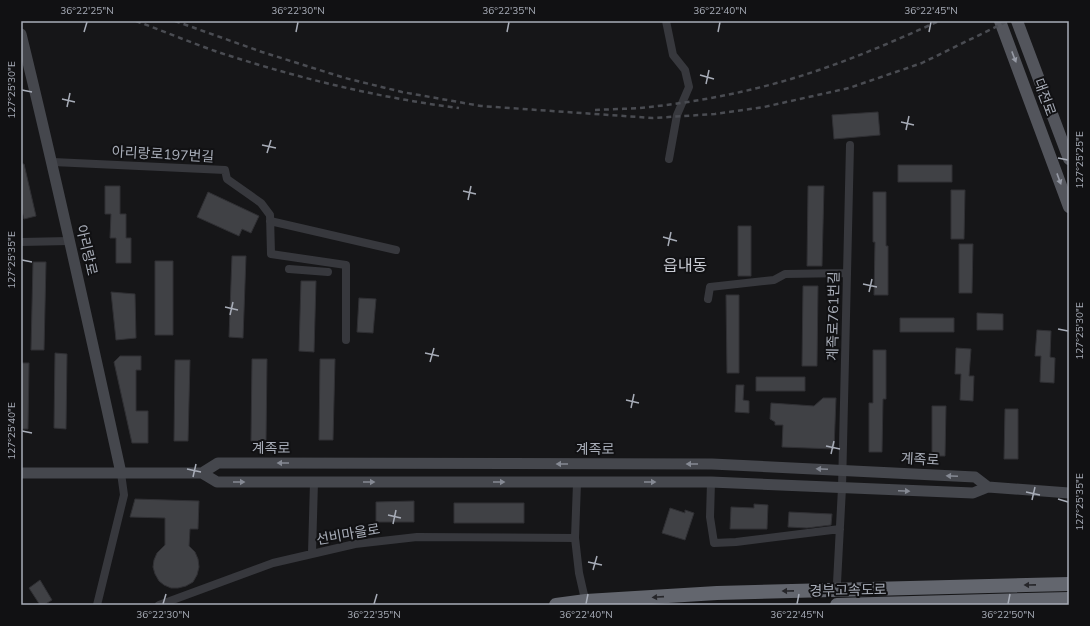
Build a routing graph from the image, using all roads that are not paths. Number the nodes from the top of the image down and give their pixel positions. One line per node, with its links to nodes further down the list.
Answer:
1 (666, 21): 6 (street)
2 (1000, 21): 9 (main road, 대전로, one-way to 9)
3 (1017, 21): 7 (main road, 대전로)
4 (21, 34): 8 (main road, 아리랑로)
5 (850, 145): 16 (street, 계족로761번길)
6 (669, 159)
7 (1069, 159)
8 (52, 162): 10 (street, 아리랑로197번길); 11 (main road, 아리랑로)
9 (1069, 207)
10 (270, 221): 13 (street); 18 (street, 아리랑로197번길)
11 (69, 241): 12 (street); 21 (main road, 아리랑로)
12 (21, 242)
13 (396, 250)
14 (289, 269): 15 (street)
15 (328, 272)
16 (847, 273): 17 (street); 19 (street, 계족로761번길)
17 (708, 299)
18 (346, 340)
19 (842, 470): 22 (main road, 계족로, one-way to 22); 26 (main road, 계족로, one-way to 19); 27 (street, 계족로761번길)
20 (21, 473): 21 (main road, 계족로)
21 (121, 473): 22 (main road, 계족로); 36 (street)
22 (202, 473): 23 (main road, 계족로, one-way to 23)
23 (314, 482): 25 (main road, 계족로, one-way to 25); 31 (street)
24 (711, 482): 25 (main road, 계족로, one-way to 24); 27 (main road, 계족로); 29 (street)
25 (577, 483): 30 (street)
26 (988, 487): 27 (main road, 계족로, one-way to 26); 28 (main road, 계족로)
27 (842, 488): 29 (street, 계족로761번길)
28 (1069, 493)
29 (840, 529): 32 (street, 계족로761번길)
30 (575, 538): 31 (street, 선비마을로); 34 (street)
31 (312, 554): 37 (street, 선비마을로)
32 (836, 583)
33 (1069, 584): 38 (highway, 경부고속도로, one-way to 38)
34 (584, 595)
35 (1069, 599): 39 (highway, 경부고속도로)
36 (97, 605)
37 (159, 605)
38 (556, 605)
39 (837, 605)

